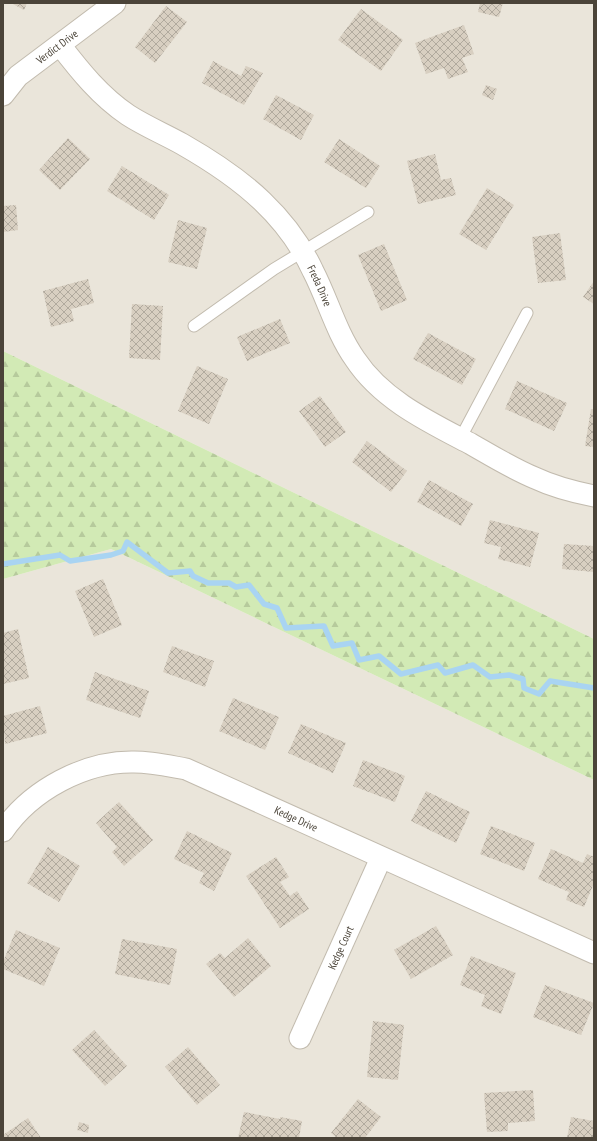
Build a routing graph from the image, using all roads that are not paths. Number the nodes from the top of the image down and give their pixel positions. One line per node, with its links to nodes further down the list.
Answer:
1 (115, 3): 2 (street, Verdict Drive)
2 (60, 45): 3 (street, Verdict Drive); 5 (street, Freda Drive)
3 (3, 95)
4 (368, 212): 5 (lane)
5 (303, 251): 7 (lane); 8 (street, Freda Drive)
6 (527, 313): 8 (lane)
7 (194, 326)
8 (460, 439): 9 (street, Freda Drive)
9 (594, 496)
10 (3, 831): 11 (street, Kedge Drive)
11 (381, 858): 12 (street, Kedge Drive); 13 (street, Kedge Court)
12 (594, 953)
13 (300, 1038)

